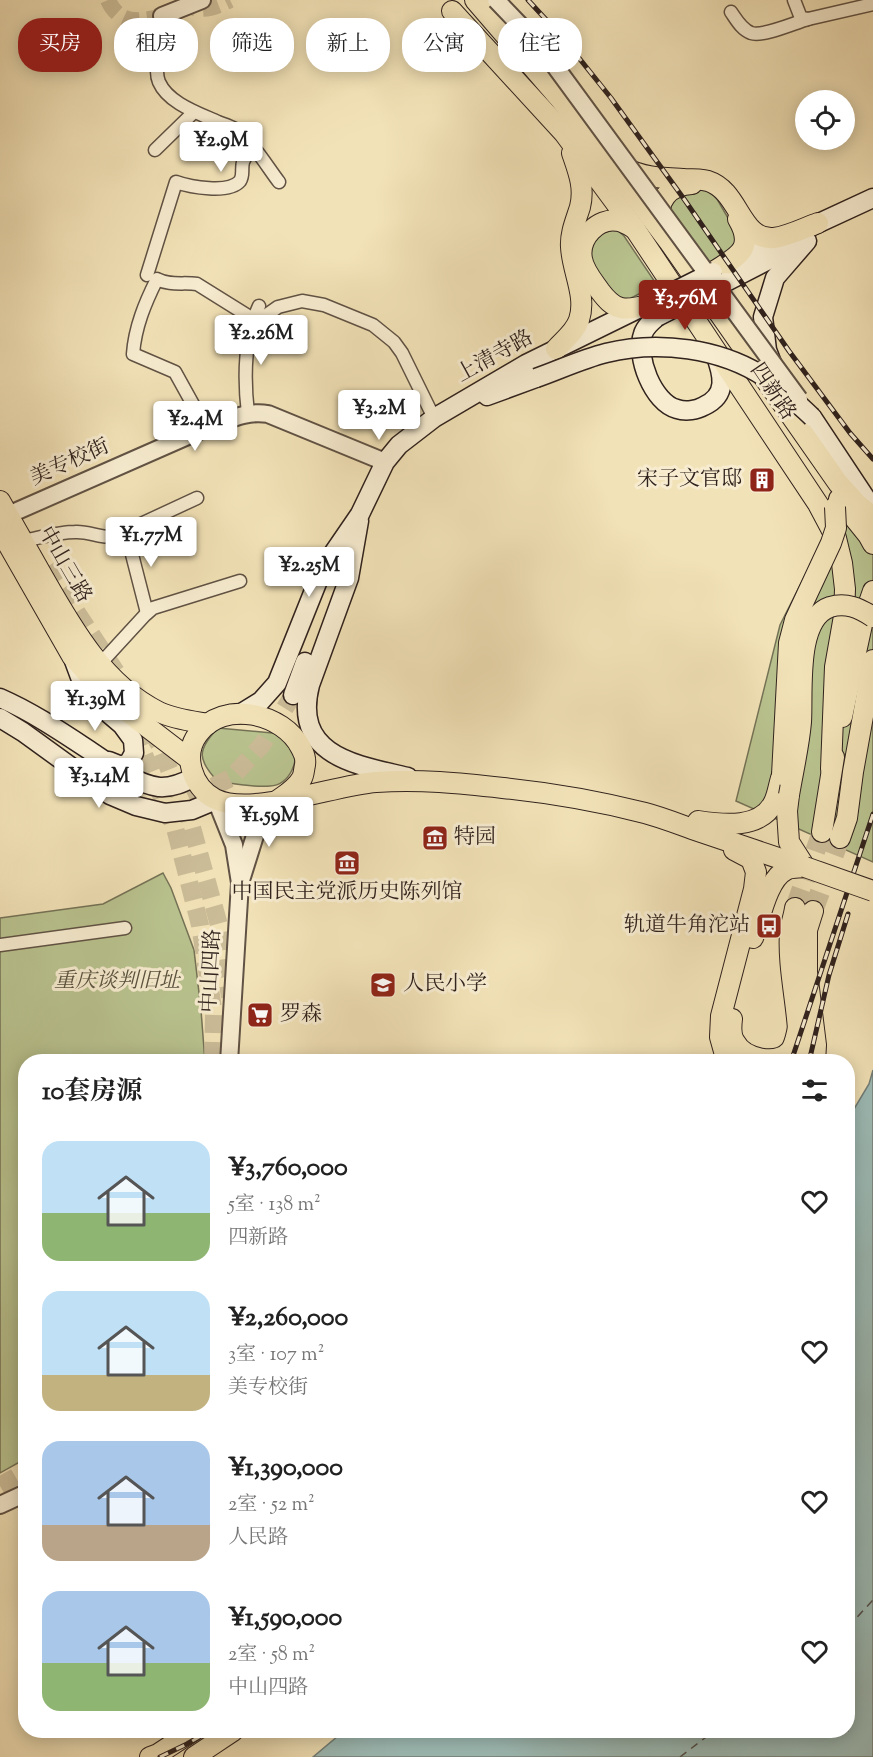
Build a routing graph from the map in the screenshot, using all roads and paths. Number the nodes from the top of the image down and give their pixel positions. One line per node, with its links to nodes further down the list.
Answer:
1 (202, 0): 8 (street)
2 (475, 0): 14 (main road, 四新路)
3 (496, 0): 31 (street, bridge)
4 (794, 0): 9 (street)
5 (873, 4): 9 (street)
6 (452, 10): 11 (main road, 四新路)
7 (731, 12): 9 (street)
8 (166, 14): 10 (street)
9 (808, 19)
10 (194, 112): 12 (street); 13 (street)
11 (564, 133): 19 (main road, 四新路); 28 (main road)
12 (251, 146): 15 (street); 22 (street)
13 (155, 150)
14 (601, 151): 18 (main road); 21 (main road, 四新路)
15 (279, 182)
16 (873, 198): 18 (main road, 上清寺路)
17 (873, 211): 20 (main road, 上清寺路)
18 (818, 224): 23 (main road, 上清寺路)
19 (635, 229): 25 (main road); 27 (main road, 四新路)
20 (807, 241): 23 (main road, 上清寺路); 31 (main road)
21 (670, 243): 23 (main road); 31 (main road, 四新路)
22 (147, 275)
23 (719, 277): 25 (main road, 上清寺路, bridge)
24 (259, 306): 26 (street)
25 (651, 308): 27 (main road); 28 (main road, 上清寺路)
26 (253, 319): 29 (street); 30 (street); 32 (street)
27 (708, 339): 59 (main road, 四新路)
28 (556, 349): 30 (main road, 上清寺路)
29 (248, 414): 32 (street, 美专校街); 33 (street, 美专校街)
30 (440, 415): 31 (main road, bridge); 33 (main road, 上清寺路)
31 (805, 422): 35 (main road, 四新路); 36 (main road)
32 (206, 428): 38 (street, 美专校街)
33 (385, 462): 37 (main road, 上清寺路)
34 (197, 498): 40 (street)
35 (838, 498): 39 (main road); 42 (main road); 64 (main road, bridge)
36 (873, 509)
37 (360, 514): 50 (main road); 53 (main road, 上清寺路); 60 (main road)
38 (2, 516): 41 (main road, 中山三路); 47 (main road, 中山三路)
39 (873, 517)
40 (126, 531): 41 (street); 45 (street)
41 (22, 541): 49 (main road, 中山三路)
42 (873, 544)
43 (240, 582): 45 (street)
44 (873, 591): 59 (main road)
45 (147, 613): 49 (street)
46 (873, 617): 66 (main road, bridge)
47 (72, 656): 57 (main road); 58 (main road, 中山三路)
48 (873, 660): 65 (main road)
49 (100, 664): 55 (main road, 中山三路)
50 (293, 695)
51 (0, 698): 57 (main road)
52 (0, 706): 61 (main road)
53 (240, 714): 55 (main road); 63 (main road)
54 (0, 718): 62 (main road)
55 (208, 724): 58 (main road)
56 (873, 724): 65 (main road)
57 (104, 759): 58 (main road)
58 (192, 768): 62 (main road)
59 (831, 769): 65 (main road)
60 (421, 780): 63 (main road); 64 (main road)
61 (189, 798)
62 (216, 800): 63 (main road); 67 (street)
63 (275, 802): 67 (street)
64 (648, 814): 66 (main road); 73 (main road)
65 (847, 818)
66 (797, 865): 68 (main road, bridge); 74 (main road)
67 (240, 883): 72 (street, 中山四路)
68 (873, 891)
69 (125, 928): 70 (street)
70 (0, 945)
71 (798, 1028): 75 (main road); 76 (main road); 77 (main road)
72 (229, 1054)
73 (725, 1054)
74 (749, 1054)
75 (786, 1054)
76 (798, 1054)
77 (815, 1054)
78 (18, 1497): 79 (street)
79 (0, 1505)
80 (182, 1738): 82 (main road)
81 (222, 1738): 83 (main road)
82 (150, 1757)
83 (194, 1757)

